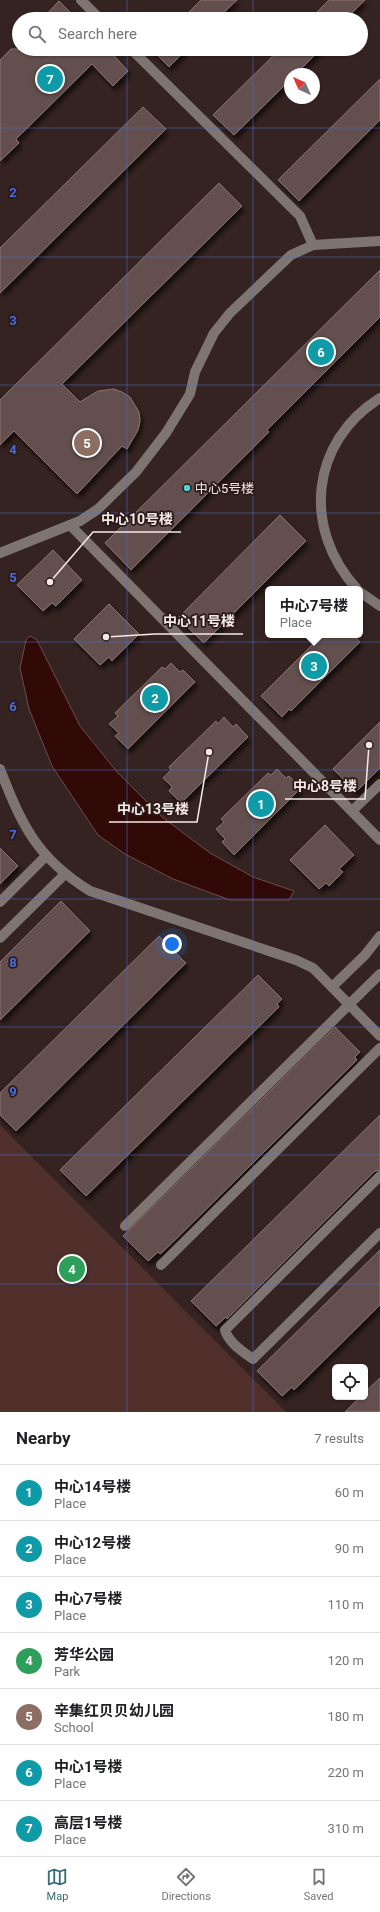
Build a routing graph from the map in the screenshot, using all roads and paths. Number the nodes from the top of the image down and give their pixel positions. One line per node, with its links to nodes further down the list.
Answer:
1 (81, 0): 2 (lane)
2 (93, 12)
3 (138, 56): 5 (lane)
4 (380, 241): 5 (lane)
5 (313, 245): 7 (lane)
6 (380, 398): 9 (lane)
7 (70, 525): 8 (lane); 14 (lane)
8 (0, 553)
9 (354, 586)
10 (363, 594): 11 (lane)
11 (380, 606)
12 (0, 769): 16 (lane)
13 (380, 784): 14 (lane)
14 (352, 811): 15 (lane)
15 (380, 840)
16 (46, 856): 17 (lane); 18 (lane)
17 (65, 874): 20 (lane); 22 (lane)
18 (0, 902)
19 (380, 936): 22 (lane)
20 (0, 938)
21 (380, 974): 23 (lane)
22 (332, 987): 23 (lane)
23 (349, 1004): 24 (lane); 27 (lane)
24 (380, 1036)
25 (380, 1048): 29 (lane)
26 (380, 1176): 28 (lane)
27 (125, 1226)
28 (380, 1233)
29 (161, 1265)

